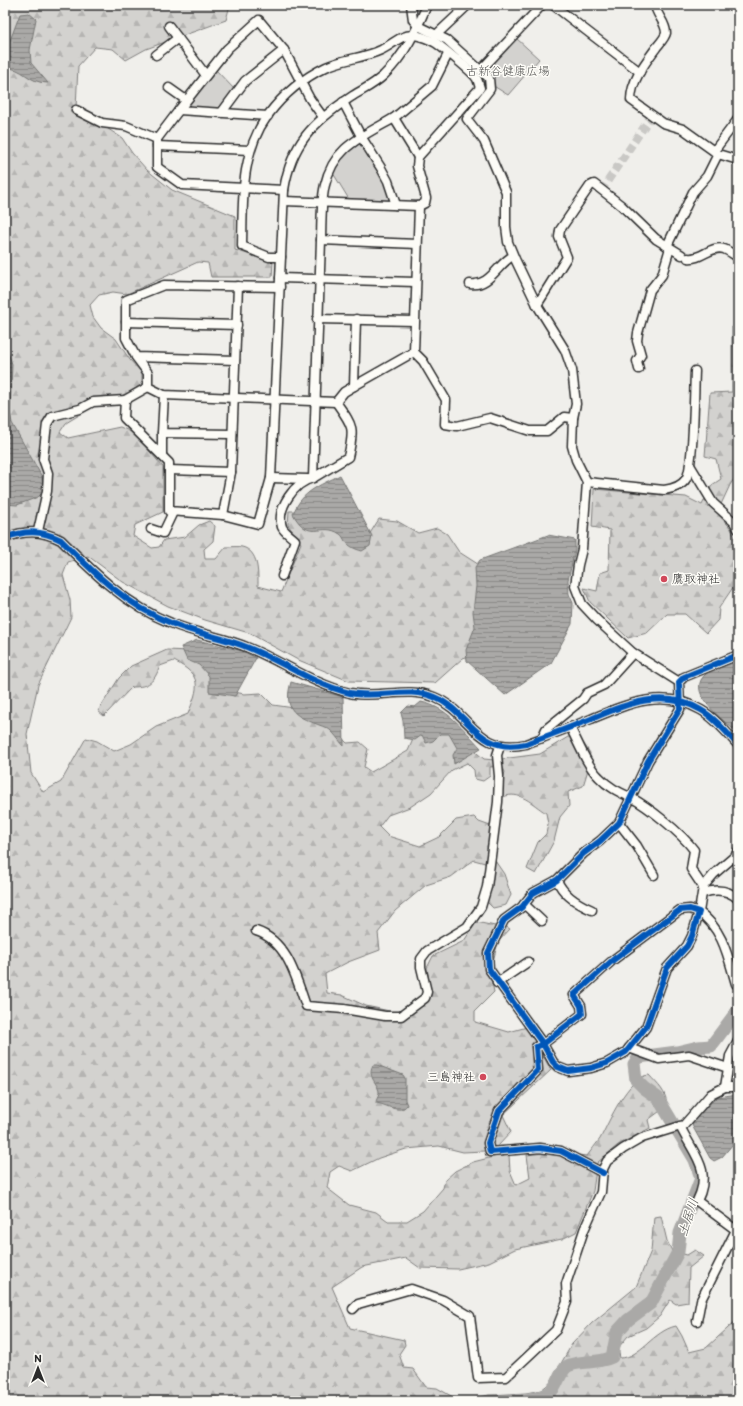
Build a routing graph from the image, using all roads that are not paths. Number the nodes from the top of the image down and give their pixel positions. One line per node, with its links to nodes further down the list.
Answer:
1 (411, 5): 10 (street)
2 (427, 5): 10 (street)
3 (468, 5): 11 (street)
4 (542, 5): 17 (street)
5 (553, 5): 18 (street)
6 (655, 5): 18 (street)
7 (731, 5): 8 (street)
8 (738, 10)
9 (169, 26): 13 (street)
10 (418, 26): 11 (street); 12 (street)
11 (436, 34): 17 (street)
12 (414, 35): 16 (street); 20 (street); 23 (street)
13 (178, 38): 15 (street); 19 (street)
14 (284, 50): 19 (street); 20 (street); 26 (street)
15 (156, 54)
16 (448, 54): 29 (street); 35 (street)
17 (481, 70): 46 (street)
18 (640, 72): 34 (street)
19 (205, 74): 22 (street)
20 (301, 82): 27 (street); 28 (street)
21 (169, 88): 22 (street)
22 (186, 100): 25 (street)
23 (343, 102): 28 (street); 31 (street)
24 (76, 110): 32 (street)
25 (179, 110): 26 (street); 32 (street)
26 (222, 112): 27 (street)
27 (268, 116): 33 (street)
28 (323, 117): 38 (street)
29 (394, 118): 31 (street); 35 (street)
30 (738, 119): 34 (street)
31 (362, 138): 40 (street); 41 (street)
32 (157, 143): 33 (street); 37 (street)
33 (250, 150): 37 (street)
34 (716, 153): 36 (street); 45 (street)
35 (418, 157): 42 (street)
36 (738, 160)
37 (243, 188): 38 (street); 47 (street)
38 (284, 190): 39 (street)
39 (284, 201): 40 (street); 47 (street)
40 (322, 202): 41 (street); 43 (street)
41 (396, 205): 42 (street)
42 (419, 206): 44 (street)
43 (321, 240): 44 (street); 50 (street)
44 (417, 244): 51 (street)
45 (669, 247): 48 (street); 55 (street); 64 (street)
46 (513, 256): 52 (street); 55 (street)
47 (281, 257): 49 (street)
48 (738, 257)
49 (280, 278): 50 (street); 54 (street)
50 (319, 279): 51 (street); 56 (street)
51 (415, 282): 58 (street)
52 (470, 284)
53 (238, 286): 54 (street); 59 (street); 60 (street)
54 (280, 287): 70 (street)
55 (537, 305): 74 (street)
56 (317, 318): 57 (street); 72 (street)
57 (356, 319): 58 (street); 66 (street)
58 (414, 321): 61 (street)
59 (126, 322): 60 (street); 62 (street)
60 (237, 325): 63 (street)
61 (414, 352): 66 (street); 74 (street)
62 (136, 357): 63 (street); 67 (street)
63 (234, 360): 69 (street)
64 (639, 369)
65 (695, 371): 78 (street)
66 (354, 386): 73 (street)
67 (148, 387): 68 (street); 71 (street)
68 (164, 395): 69 (street); 75 (street)
69 (233, 397): 70 (street); 76 (street)
70 (275, 399): 72 (street); 81 (street)
71 (125, 400): 77 (street); 88 (street)
72 (314, 401): 73 (street); 82 (street)
73 (336, 402): 82 (street)
74 (573, 418): 83 (street)
75 (162, 433): 76 (street); 77 (street)
76 (232, 434): 80 (street)
77 (162, 455): 79 (street)
78 (690, 465): 83 (street); 87 (street)
79 (169, 470): 80 (street); 84 (street)
80 (231, 472): 85 (street)
81 (271, 478): 82 (street); 85 (street)
82 (310, 478): 90 (street)
83 (587, 482): 91 (street)
84 (173, 512): 85 (street); 86 (street)
85 (223, 515)
86 (151, 529)
87 (738, 529)
88 (38, 531): 89 (street); 98 (street)
89 (5, 538)
90 (282, 576)
91 (634, 653): 93 (street); 96 (street)
92 (738, 655): 93 (street)
93 (679, 682): 94 (street)
94 (679, 701): 95 (street); 97 (street); 99 (street)
95 (570, 727): 96 (street); 99 (street)
96 (542, 738): 98 (street)
97 (738, 745)
98 (500, 746): 110 (street)
99 (630, 798): 100 (street); 104 (street)
100 (619, 823): 102 (street); 103 (street)
101 (738, 851): 104 (street)
102 (654, 875)
103 (557, 880): 106 (street); 107 (street)
104 (703, 890): 105 (street); 108 (street)
105 (738, 899)
106 (524, 904): 109 (street); 112 (street)
107 (592, 910)
108 (699, 912): 113 (street); 115 (street); 116 (street)
109 (542, 921)
110 (256, 932)
111 (528, 962): 112 (street)
112 (497, 983): 115 (street)
113 (737, 985)
114 (738, 1041): 117 (street)
115 (543, 1044): 116 (street); 121 (street)
116 (629, 1048): 117 (street)
117 (728, 1068): 118 (street)
118 (725, 1087): 119 (street); 120 (street)
119 (738, 1087)
120 (680, 1126): 121 (street); 122 (street)
121 (603, 1173): 123 (street)
122 (737, 1230): 124 (street)
123 (353, 1308)
124 (697, 1321)

